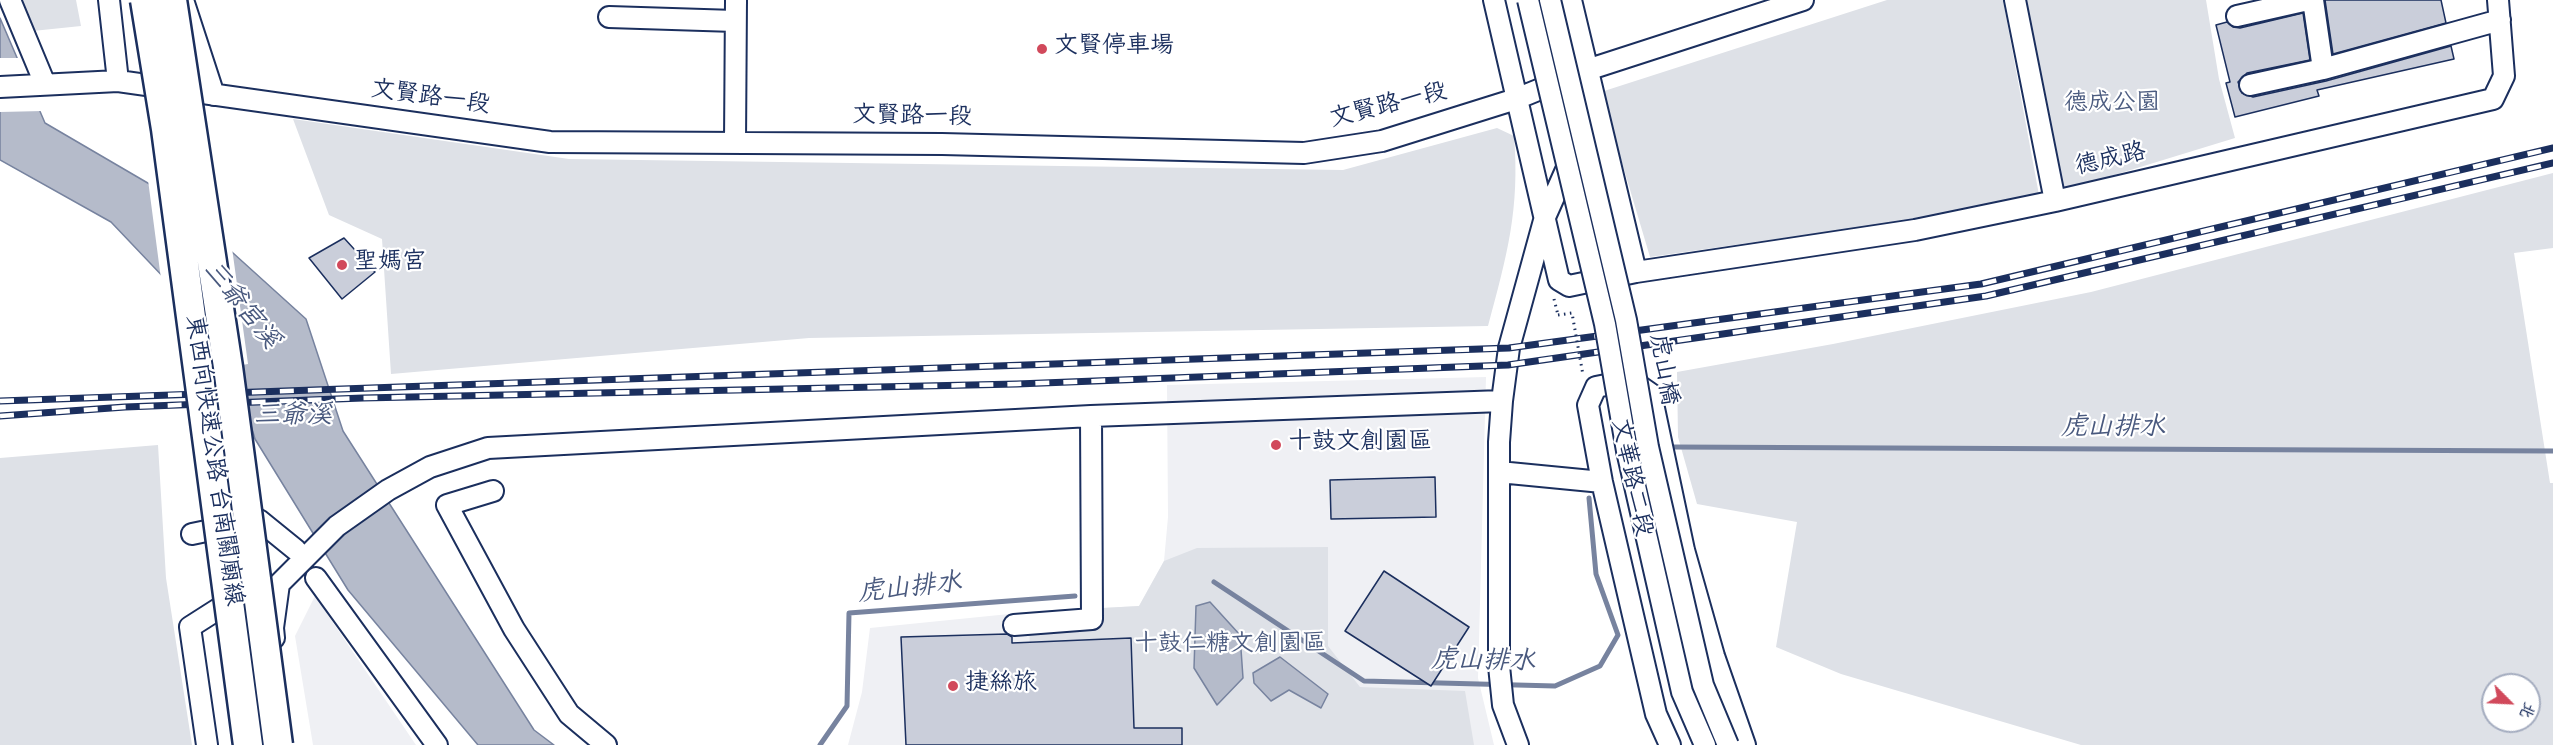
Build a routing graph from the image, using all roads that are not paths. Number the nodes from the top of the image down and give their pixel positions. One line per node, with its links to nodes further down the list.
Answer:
1 (10, 0): 22 (street)
2 (109, 0): 21 (street)
3 (145, 0): 42 (highway, 東西向快速公路 台南關廟線, bridge)
4 (172, 0): 43 (highway, 東西向快速公路 台南關廟線, bridge)
5 (183, 0): 25 (street)
6 (736, 0): 18 (street)
7 (1494, 0): 26 (street)
8 (1528, 0): 49 (street, 虎山橋, bridge)
9 (1550, 0): 50 (street, 虎山橋, bridge)
10 (1571, 0): 20 (street)
11 (1803, 0): 20 (street, 文賢路一段)
12 (2015, 0): 29 (street)
13 (2308, 0): 16 (street)
14 (2313, 0): 19 (street)
15 (2499, 10): 19 (street); 29 (street, 德成路)
16 (2238, 16)
17 (609, 17): 18 (street)
18 (735, 21): 28 (street)
19 (2323, 69): 23 (street)
20 (1587, 70): 26 (street, 文賢路一段); 27 (street)
21 (118, 81): 22 (street, 文賢路一段); 25 (street, 文賢路一段)
22 (44, 84): 24 (street, 文賢路一段)
23 (2250, 85)
24 (0, 87)
25 (214, 95): 28 (street, 文賢路一段)
26 (1516, 99): 28 (street, 文賢路一段); 30 (street)
27 (1595, 105): 30 (street); 31 (street)
28 (735, 143)
29 (2055, 201): 31 (street, 德成路)
30 (1545, 217): 31 (street); 32 (street)
31 (1636, 272)
32 (1502, 401): 33 (street); 34 (street)
33 (1091, 416): 38 (street); 40 (street)
34 (1499, 472): 35 (street); 47 (street)
35 (1602, 482): 48 (street, 文華路二段); 51 (street, 文華路二段)
36 (493, 491): 46 (street)
37 (192, 534): 38 (street)
38 (304, 550): 41 (street); 44 (street)
39 (316, 578): 45 (street)
40 (1014, 625)
41 (207, 745)
42 (248, 745)
43 (278, 745)
44 (289, 745)
45 (437, 745)
46 (606, 745)
47 (1517, 745)
48 (1670, 745)
49 (1705, 745)
50 (1728, 745)
51 (1745, 745)

